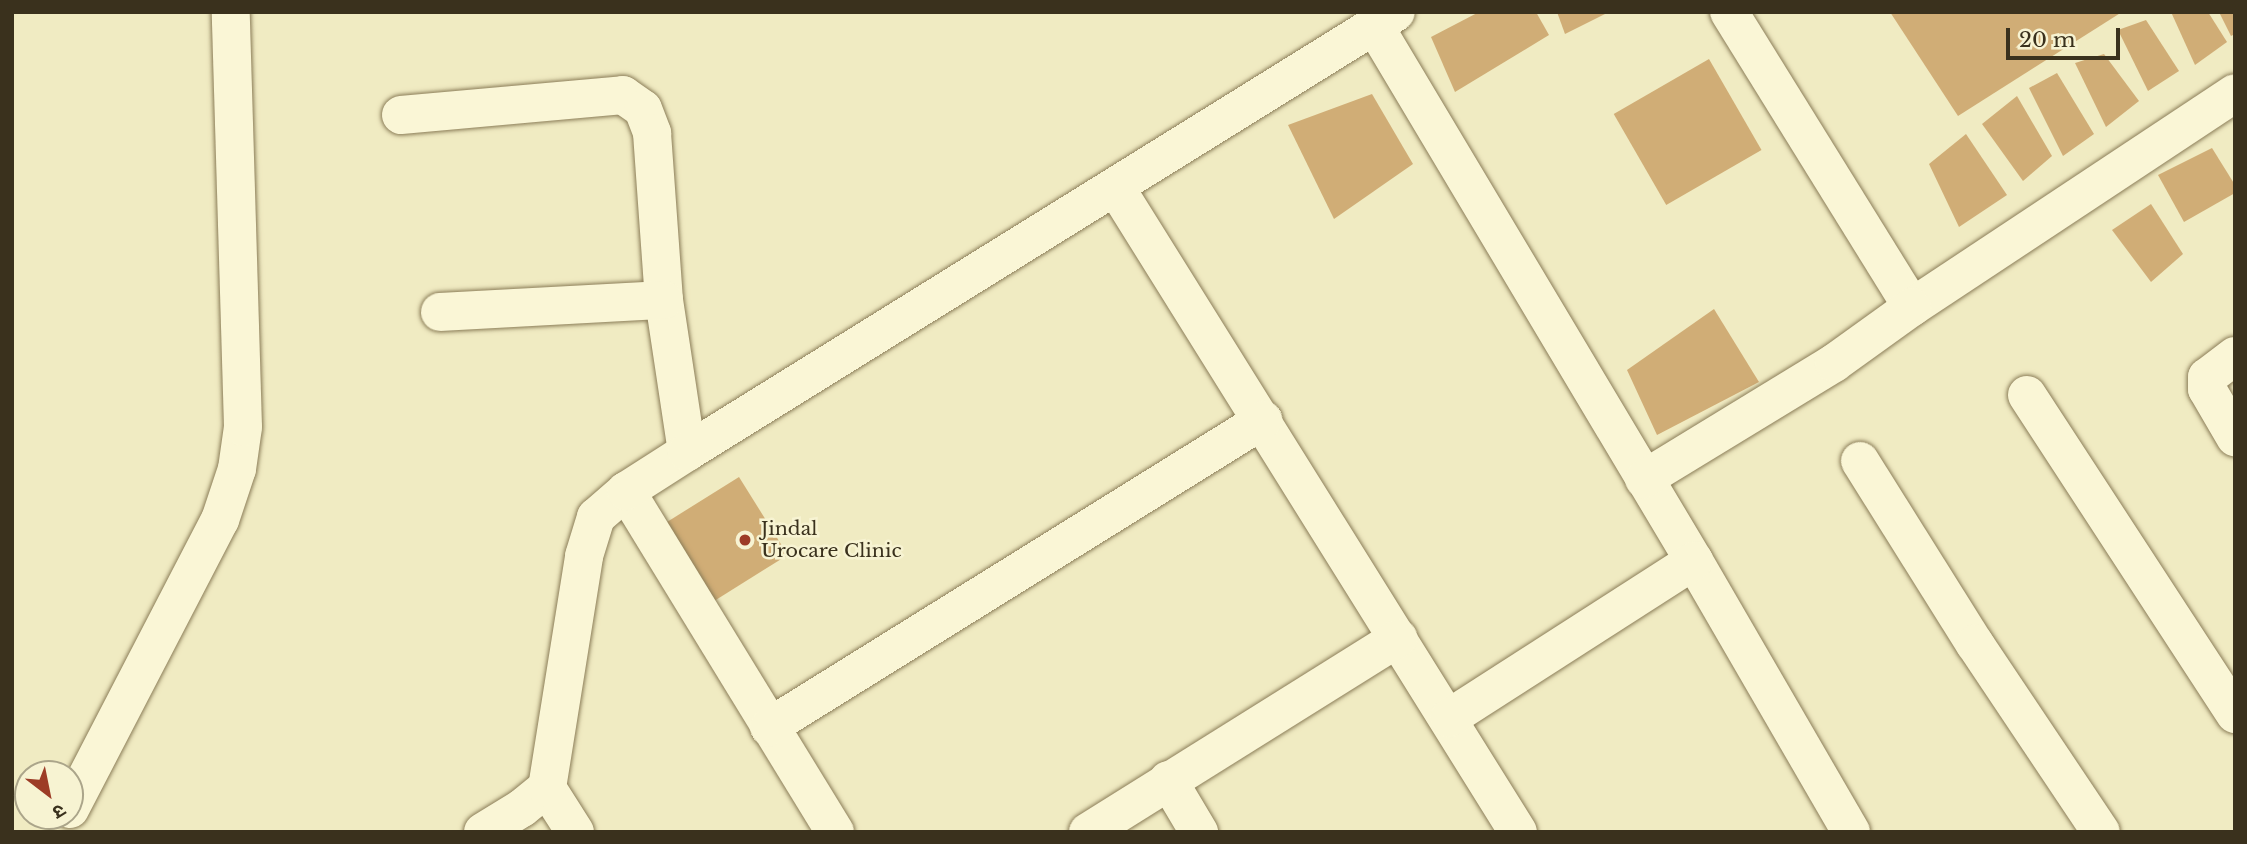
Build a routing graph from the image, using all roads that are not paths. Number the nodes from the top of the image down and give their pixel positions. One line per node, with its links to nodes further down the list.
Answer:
1 (231, 12): 24 (street)
2 (1729, 12): 8 (street)
3 (1385, 19): 6 (street); 16 (street)
4 (2235, 93): 8 (street)
5 (401, 115): 7 (street)
6 (1116, 188): 12 (street); 14 (street)
7 (664, 300): 9 (street); 14 (street)
8 (1912, 307): 16 (street)
9 (440, 312)
10 (2235, 356): 13 (street)
11 (2027, 395): 20 (street)
12 (1263, 420): 19 (street); 22 (street)
13 (2235, 437)
14 (687, 452): 17 (street)
15 (1860, 461): 33 (street)
16 (1644, 479): 18 (street)
17 (626, 491): 22 (street); 25 (street)
18 (1694, 561): 21 (street); 32 (street)
19 (1398, 638): 21 (street); 23 (street)
20 (2235, 714)
21 (1449, 718): 31 (street)
22 (769, 727): 28 (street)
23 (1168, 780): 29 (street); 30 (street)
24 (84, 782)
25 (547, 788): 26 (street); 27 (street)
26 (483, 832)
27 (576, 832)
28 (835, 832)
29 (1088, 832)
30 (1199, 832)
31 (1518, 832)
32 (1851, 832)
33 (2101, 832)

